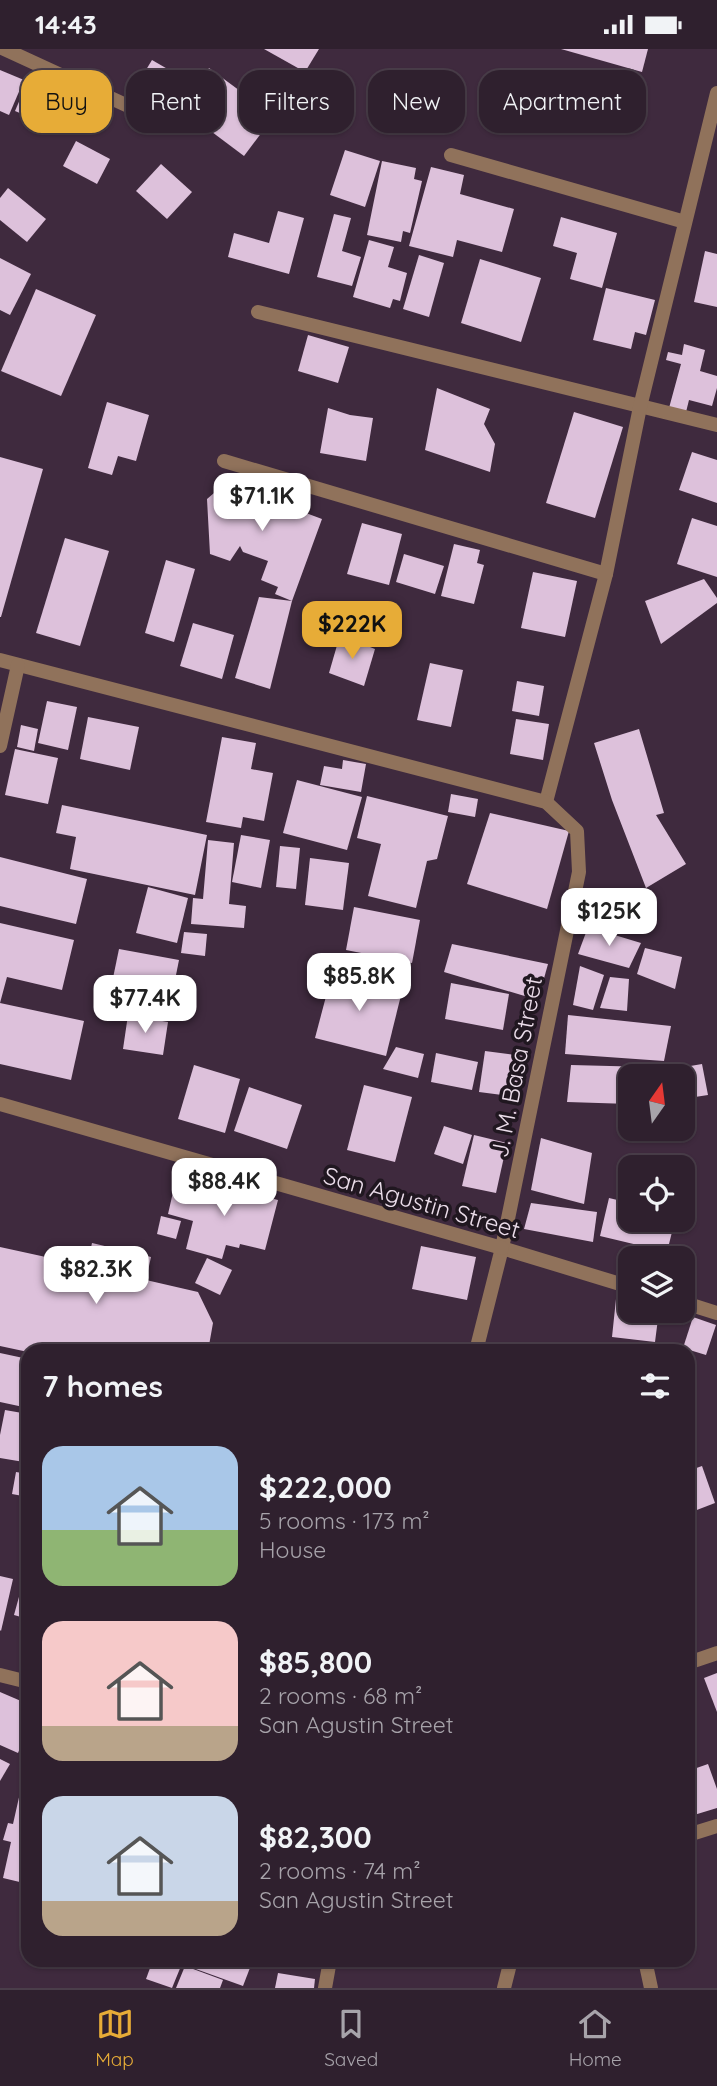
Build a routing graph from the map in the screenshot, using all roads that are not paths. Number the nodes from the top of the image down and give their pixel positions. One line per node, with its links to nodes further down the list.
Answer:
1 (4, 49): 3 (street)
2 (717, 93): 5 (street)
3 (126, 105)
4 (451, 155): 5 (street)
5 (685, 222): 7 (street)
6 (258, 312): 7 (street)
7 (639, 407): 8 (street); 10 (street)
8 (717, 425)
9 (224, 461): 10 (street)
10 (607, 574): 14 (street)
11 (0, 660): 12 (street)
12 (19, 665): 13 (street); 14 (street)
13 (0, 746)
14 (546, 802): 16 (street, J. M. Basa Street)
15 (0, 1104): 16 (street, San Agustin Street)
16 (502, 1248): 17 (street, San Agustin Street); 20 (street, J. M. Basa Street)
17 (618, 1283)
18 (695, 1306): 19 (street)
19 (717, 1313)
20 (478, 1344)
21 (717, 1653): 22 (street)
22 (695, 1661)
23 (0, 1675): 24 (street)
24 (21, 1680)
25 (717, 1826): 26 (street)
26 (695, 1833)
27 (329, 1967): 30 (street)
28 (508, 1967): 31 (street)
29 (646, 1967): 32 (street)
30 (325, 1988)
31 (504, 1988)
32 (651, 1988)

